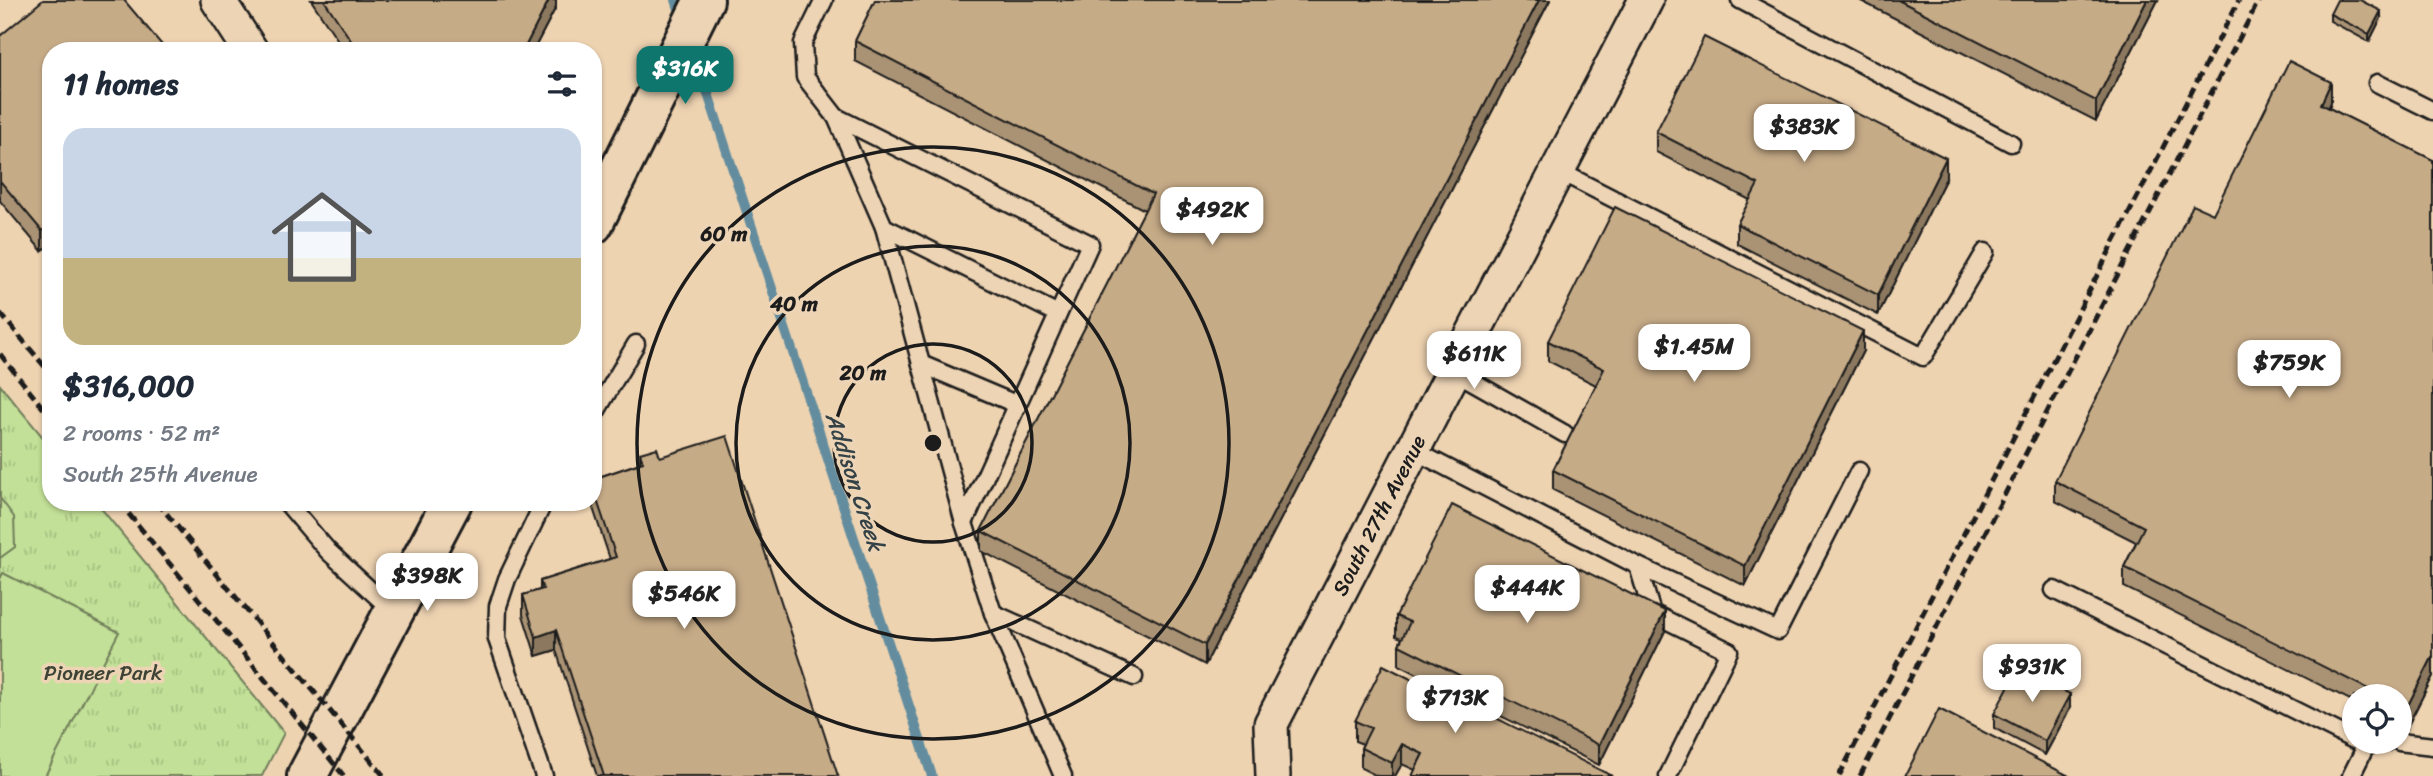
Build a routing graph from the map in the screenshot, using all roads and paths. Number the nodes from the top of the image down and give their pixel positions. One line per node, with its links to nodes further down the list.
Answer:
1 (218, 0): 6 (street)
2 (704, 0): 12 (main road)
3 (824, 0): 9 (lane)
4 (1646, 0): 11 (street, South 27th Avenue)
5 (1740, 0): 10 (lane)
6 (245, 42)
7 (2377, 83): 8 (lane)
8 (2433, 111)
9 (835, 117): 13 (lane); 15 (lane)
10 (2011, 143)
11 (1557, 170): 14 (lane); 18 (street, South 27th Avenue)
12 (602, 206)
13 (884, 227): 15 (lane); 17 (lane)
14 (1985, 253)
15 (1058, 314): 20 (lane)
16 (636, 344): 19 (lane)
17 (922, 364): 20 (lane); 27 (lane)
18 (1454, 371): 21 (lane); 22 (street, South 27th Avenue)
19 (602, 402)
20 (1018, 405): 27 (lane)
21 (1565, 434)
22 (1413, 450): 28 (lane); 40 (street, South 27th Avenue)
23 (1859, 471): 28 (lane)
24 (294, 511): 30 (lane)
25 (447, 511): 30 (main road)
26 (536, 511): 38 (lane)
27 (964, 523): 31 (lane)
28 (1638, 566): 41 (lane)
29 (2054, 590): 33 (lane)
30 (394, 612): 37 (main road)
31 (993, 614): 32 (lane); 39 (lane)
32 (1134, 677)
33 (2342, 734)
34 (2412, 744): 35 (lane)
35 (2433, 747)
36 (2356, 754): 42 (lane)
37 (307, 776)
38 (544, 776)
39 (1063, 776)
40 (1273, 776)
41 (1668, 776)
42 (2351, 776)

